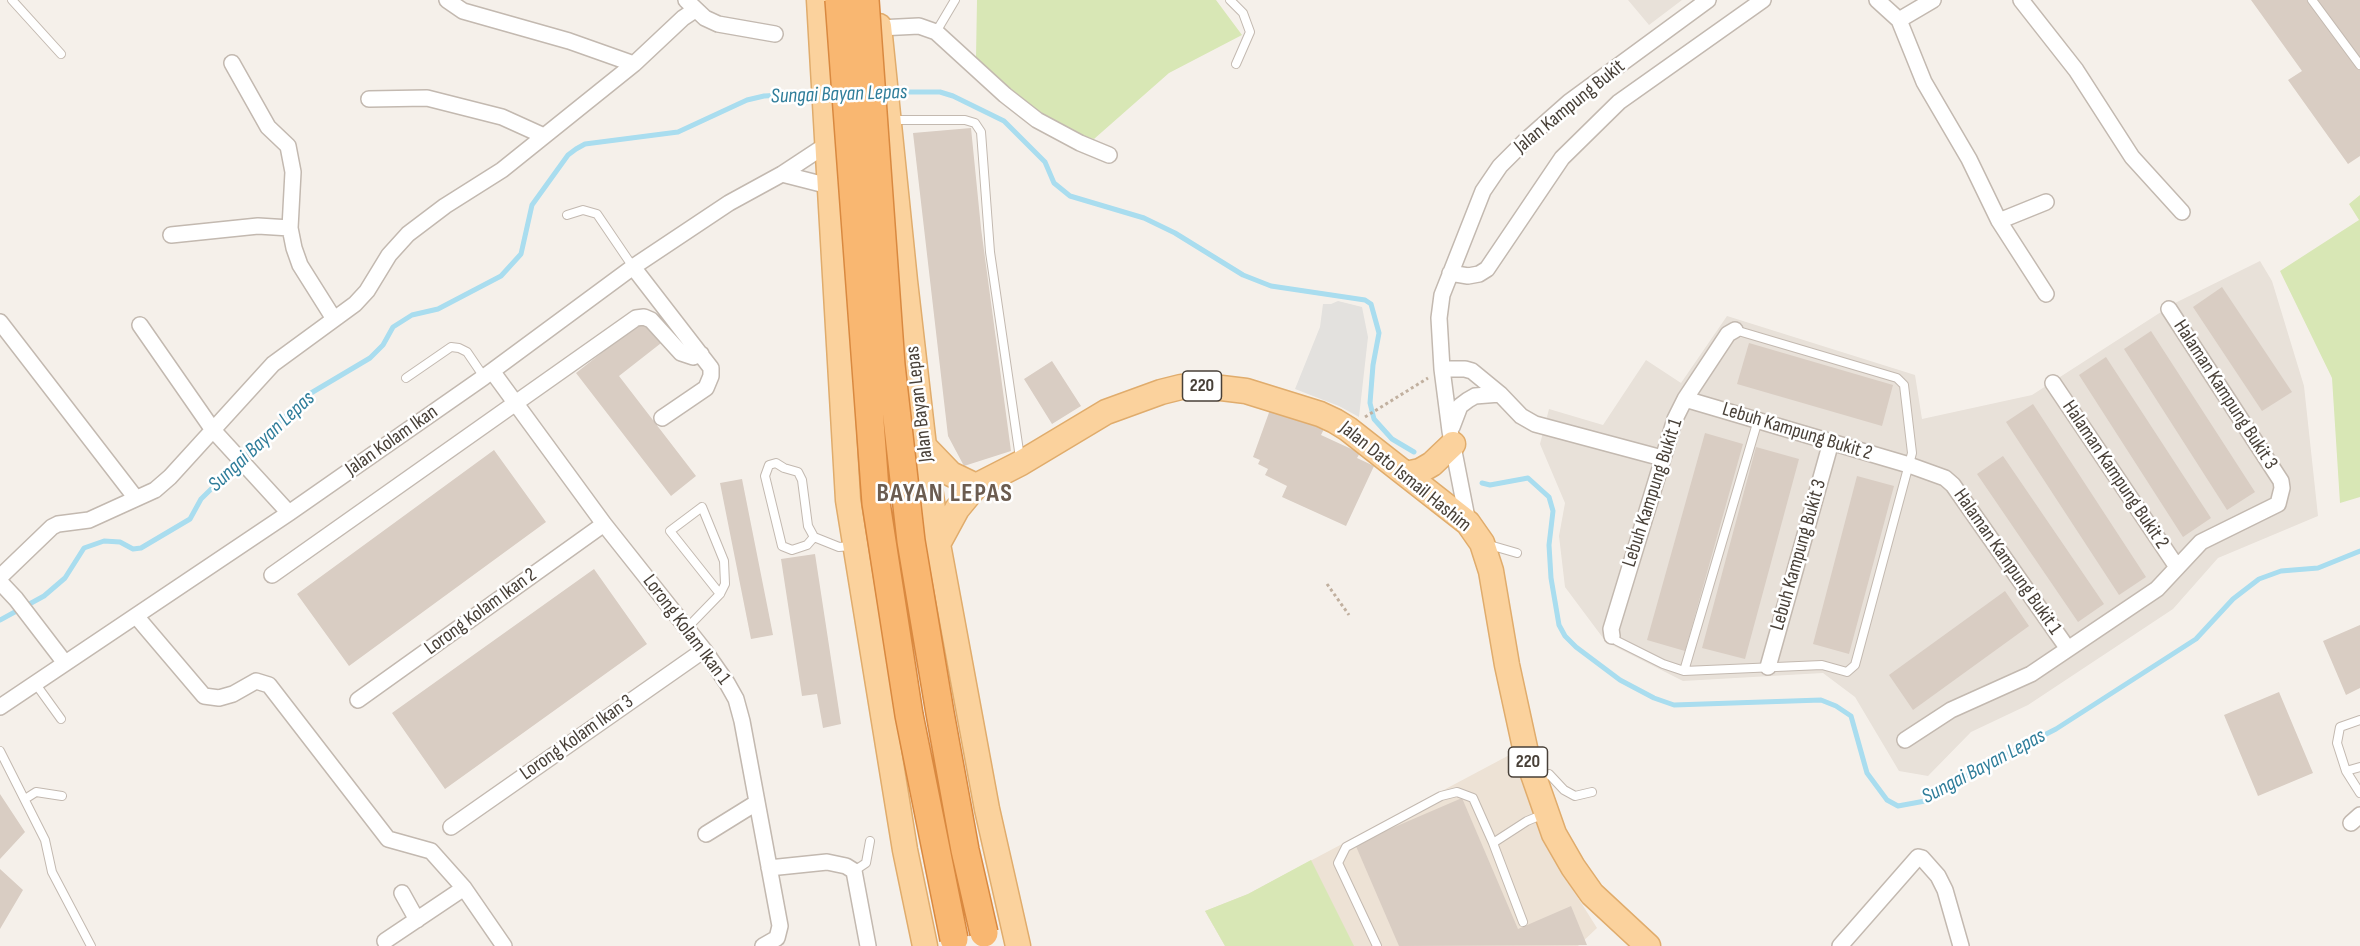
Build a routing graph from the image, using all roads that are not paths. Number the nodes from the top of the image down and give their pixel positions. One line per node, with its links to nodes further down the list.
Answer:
1 (12, 0): 20 (lane)
2 (447, 0): 22 (street)
3 (819, 0): 28 (main road)
4 (839, 0): 119 (highway, bridge)
5 (865, 0): 118 (highway, Jalan Bayan Lepas, bridge)
6 (877, 0): 17 (main road, Jalan Bayan Lepas)
7 (955, 0): 18 (lane)
8 (1230, 0): 23 (lane)
9 (1708, 0): 41 (street, Jalan Kampung Bukit)
10 (1763, 0): 41 (street)
11 (1877, 0): 16 (street)
12 (1933, 0): 16 (street)
13 (2020, 0): 33 (street)
14 (2312, 0): 24 (lane)
15 (691, 5): 19 (street); 22 (street)
16 (1899, 20): 35 (street)
17 (879, 28): 18 (street); 26 (main road, Jalan Bayan Lepas)
18 (936, 32): 29 (street)
19 (775, 34)
20 (61, 54)
21 (232, 63): 36 (street)
22 (634, 64): 27 (street)
23 (1236, 64)
24 (2360, 65)
25 (369, 99): 27 (street)
26 (889, 112): 38 (main road, Jalan Bayan Lepas); 65 (lane)
27 (544, 136): 46 (street)
28 (826, 145): 30 (street, Jalan Kolam Ikan); 31 (main road)
29 (1109, 155)
30 (782, 174): 31 (street); 40 (street, Jalan Kolam Ikan)
31 (829, 186): 39 (main road)
32 (2046, 201): 35 (street)
33 (2182, 212)
34 (567, 214): 40 (lane)
35 (1999, 221): 44 (street)
36 (290, 228): 37 (street); 46 (street)
37 (171, 235)
38 (901, 240): 39 (main road); 42 (main road, Jalan Bayan Lepas)
39 (832, 244): 43 (main road)
40 (633, 267): 50 (street); 52 (street, Jalan Kolam Ikan)
41 (1450, 273): 51 (street, Jalan Kampung Bukit)
42 (905, 280): 43 (main road); 63 (main road, Jalan Bayan Lepas)
43 (835, 285): 77 (main road)
44 (2046, 294)
45 (2169, 309): 68 (street, Halaman Kampung Bukit 3)
46 (334, 319): 60 (street)
47 (0, 322): 70 (street)
48 (141, 325): 60 (street)
49 (1735, 330): 56 (street, Lebuh Kampung Bukit 1); 66 (lane)
50 (701, 354): 57 (street); 58 (street)
51 (1442, 369): 55 (street); 61 (street, Jalan Kampung Bukit)
52 (488, 374): 53 (lane); 57 (street, Lorong Kolam Ikan 1); 71 (street, Jalan Kolam Ikan)
53 (406, 378)
54 (2053, 383): 79 (street, Halaman Kampung Bukit 2)
55 (1500, 394): 61 (street); 64 (street)
56 (1685, 399): 59 (street, Lebuh Kampung Bukit 2); 64 (street, Lebuh Kampung Bukit 1)
57 (514, 404): 73 (street, Lorong Kolam Ikan 1); 80 (street)
58 (662, 418)
59 (1758, 420): 62 (street, Lebuh Kampung Bukit 2); 91 (lane)
60 (213, 430): 70 (street); 71 (street)
61 (1452, 438): 67 (main road); 72 (street, Jalan Kampung Bukit)
62 (1831, 442): 66 (street, Lebuh Kampung Bukit 2); 90 (street, Lebuh Kampung Bukit 3)
63 (924, 446): 69 (main road); 76 (main road, Jalan Bayan Lepas)
64 (1662, 459): 86 (street, Lebuh Kampung Bukit 1)
65 (1021, 463): 67 (main road, Jalan Dato Ismail Hashim / 220); 69 (main road, Jalan Dato Ismail Hashim / 220)
66 (1909, 465): 87 (street, Halaman Kampung Bukit 1); 90 (lane)
67 (1406, 474): 72 (main road, Jalan Dato Ismail Hashim / 220)
68 (2281, 481): 79 (street, Halaman Kampung Bukit 1)
69 (976, 486): 76 (main road, Jalan Dato Ismail Hashim / 220)
70 (135, 497): 81 (street)
71 (289, 513): 84 (street, Jalan Kolam Ikan)
72 (1468, 523): 75 (main road, Jalan Dato Ismail Hashim / 220)
73 (604, 524): 85 (street, Lorong Kolam Ikan 1); 93 (street, Lorong Kolam Ikan 2)
74 (814, 537): 74 (lane); 77 (lane)
75 (1482, 543): 78 (lane); 101 (main road, Jalan Dato Ismail Hashim / 220)
76 (938, 544): 126 (main road, Jalan Bayan Lepas)
77 (856, 546): 125 (main road)
78 (1517, 553)
79 (2177, 567): 87 (street, Halaman Kampung Bukit 1)
80 (272, 575)
81 (0, 577)
82 (0, 582): 89 (street)
83 (720, 594): 83 (lane); 85 (lane)
84 (136, 616): 89 (street, Jalan Kolam Ikan); 114 (street)
85 (686, 629): 88 (street, Lorong Kolam Ikan 1)
86 (1612, 636): 91 (lane)
87 (2068, 649): 97 (street, Halaman Kampung Bukit 1)
88 (704, 650): 106 (street, Lorong Kolam Ikan 1); 108 (street, Lorong Kolam Ikan 3)
89 (65, 663): 92 (street, Jalan Kolam Ikan)
90 (1768, 667): 91 (lane)
91 (1684, 671)
92 (36, 683): 94 (street, Jalan Kolam Ikan); 95 (lane)
93 (358, 700)
94 (0, 707)
95 (61, 718)
96 (2360, 720): 100 (lane)
97 (1905, 740)
98 (0, 751): 105 (lane)
99 (2360, 766): 100 (lane)
100 (2346, 771): 103 (lane)
101 (1533, 780): 102 (lane); 107 (main road, Jalan Dato Ismail Hashim / 220)
102 (1592, 792)
103 (2360, 793)
104 (62, 796): 105 (lane)
105 (25, 799): 121 (lane)
106 (756, 803): 109 (street); 112 (street, Lorong Kolam Ikan 1)
107 (1546, 814): 111 (lane); 128 (main road, Jalan Dato Ismail Hashim / 220)
108 (451, 827)
109 (706, 834)
110 (870, 841): 113 (lane)
111 (1493, 843): 117 (lane); 127 (lane)
112 (770, 868): 113 (street); 123 (street, Lorong Kolam Ikan 1)
113 (854, 872): 124 (street)
114 (464, 888): 116 (street); 122 (street)
115 (402, 893): 116 (street)
116 (417, 920): 120 (street)
117 (1523, 922)
118 (984, 933)
119 (954, 939)
120 (385, 941)
121 (91, 946)
122 (504, 946)
123 (763, 946)
124 (868, 946)
125 (926, 946)
126 (1018, 946)
127 (1377, 946)
128 (1648, 946)
129 (1840, 946): 130 (street)
130 (1961, 946)

